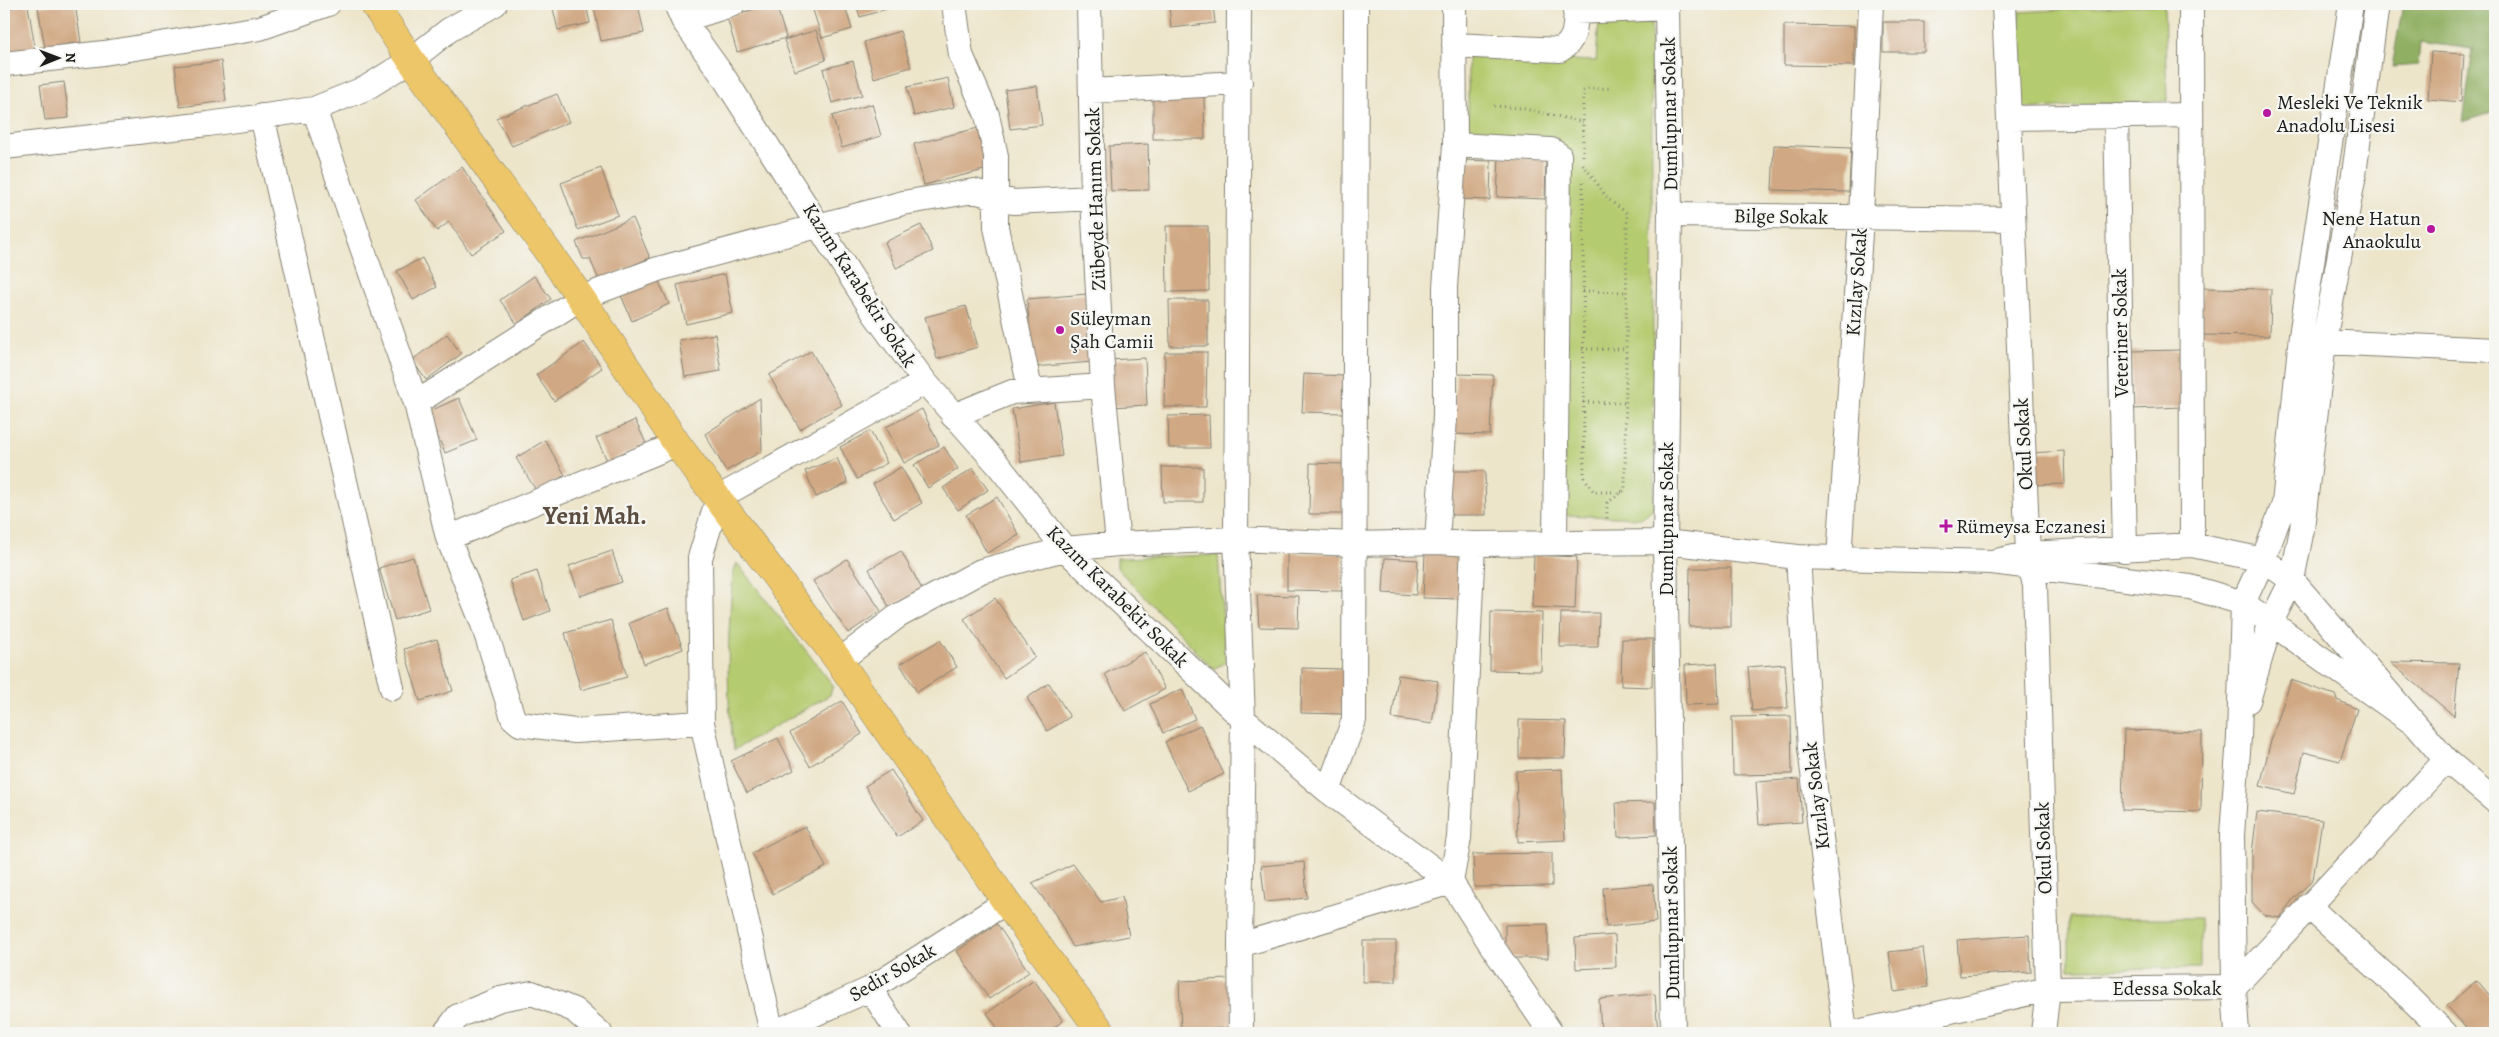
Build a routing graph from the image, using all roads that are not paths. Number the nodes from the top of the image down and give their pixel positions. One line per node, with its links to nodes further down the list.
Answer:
1 (328, 4): 20 (street)
2 (374, 4): 19 (main road)
3 (495, 4): 19 (street)
4 (733, 4): 17 (street)
5 (954, 4): 30 (street)
6 (1089, 4): 22 (street, Zübeyde Hanım Sokak)
7 (1239, 4): 21 (street)
8 (1356, 4): 53 (street)
9 (1454, 4): 18 (street)
10 (1871, 4): 33 (street, Kızılay Sokak)
11 (2004, 4): 27 (street, Okul Sokak)
12 (2190, 4): 24 (street)
13 (2351, 4): 37 (street)
14 (2378, 4): 38 (street)
15 (1667, 6): 16 (street); 32 (street, Dumlupınar Sokak)
16 (1576, 8): 18 (street)
17 (679, 12): 35 (street, Kazım Karabekir Sokak)
18 (1454, 45): 28 (street)
19 (411, 60): 23 (street); 36 (main road)
20 (4, 64)
21 (1240, 82): 22 (street); 48 (street)
22 (1091, 91): 31 (street, Zübeyde Hanım Sokak)
23 (314, 109): 25 (street); 43 (street)
24 (2191, 115): 26 (street); 55 (street)
25 (262, 116): 29 (street); 66 (street)
26 (2116, 116): 27 (street); 57 (street, Veteriner Sokak)
27 (2010, 118): 34 (street, Okul Sokak)
28 (1455, 145): 49 (street); 51 (street)
29 (4, 148)
30 (996, 196): 31 (street); 35 (street); 42 (street)
31 (1093, 198): 41 (street, Zübeyde Hanım Sokak)
32 (1670, 215): 33 (street, Bilge Sokak); 50 (street, Dumlupınar Sokak)
33 (1860, 218): 34 (street, Bilge Sokak); 59 (street, Kızılay Sokak)
34 (2013, 219): 61 (street, Okul Sokak)
35 (820, 225): 36 (street); 40 (street, Kazım Karabekir Sokak)
36 (581, 298): 43 (street); 45 (main road)
37 (2301, 336): 38 (street); 60 (street)
38 (2324, 342): 39 (street); 62 (street)
39 (2495, 350)
40 (925, 382): 44 (street, Kazım Karabekir Sokak); 46 (street)
41 (1103, 386): 42 (street); 52 (street, Zübeyde Hanım Sokak)
42 (1030, 390): 44 (street)
43 (416, 403): 47 (street)
44 (953, 416): 56 (street, Kazım Karabekir Sokak)
45 (677, 444): 46 (main road); 47 (street)
46 (718, 498): 65 (main road); 68 (street)
47 (448, 538): 68 (street)
48 (1236, 539): 52 (street); 53 (street); 67 (street)
49 (1437, 542): 53 (street); 54 (street)
50 (1665, 542): 51 (street); 58 (street); 88 (street, Dumlupınar Sokak)
51 (1555, 543): 54 (street)
52 (1118, 544): 56 (street)
53 (1356, 544): 72 (street)
54 (1472, 544): 74 (street)
55 (2192, 546): 57 (street); 60 (street)
56 (1065, 550): 65 (street); 67 (street, Kazım Karabekir Sokak)
57 (2124, 550): 61 (street)
58 (1798, 557): 59 (street); 89 (street, Kızılay Sokak)
59 (1839, 559): 61 (street)
60 (2263, 560): 62 (street); 63 (street)
61 (2030, 561): 63 (street); 80 (street, Okul Sokak)
62 (2292, 580): 64 (street); 69 (street)
63 (2242, 603): 64 (street); 70 (street)
64 (2270, 624): 69 (street); 70 (street)
65 (839, 661): 75 (main road)
66 (392, 688)
67 (1243, 719): 72 (street, Kazım Karabekir Sokak); 77 (street)
68 (702, 723): 83 (street)
69 (2413, 723): 71 (street)
70 (2239, 737): 78 (street)
71 (2446, 760): 73 (street); 76 (street, Edessa Sokak)
72 (1328, 791): 74 (street, Kazım Karabekir Sokak)
73 (2495, 801)
74 (1451, 882): 77 (street); 87 (street, Kazım Karabekir Sokak)
75 (1006, 902): 79 (street, Sedir Sokak); 85 (main road)
76 (2308, 906): 78 (street, Edessa Sokak); 93 (street)
77 (1240, 945): 86 (street)
78 (2234, 987): 80 (street, Edessa Sokak); 92 (street)
79 (870, 989): 83 (street, Sedir Sokak); 84 (street)
80 (2048, 989): 90 (street, Edessa Sokak); 91 (street, Okul Sokak)
81 (445, 1033): 82 (street)
82 (600, 1033)
83 (772, 1033)
84 (899, 1033)
85 (1102, 1033)
86 (1242, 1033)
87 (1551, 1033)
88 (1673, 1033)
89 (1845, 1033)
90 (1853, 1033)
91 (2043, 1033)
92 (2237, 1033)
93 (2445, 1033)

